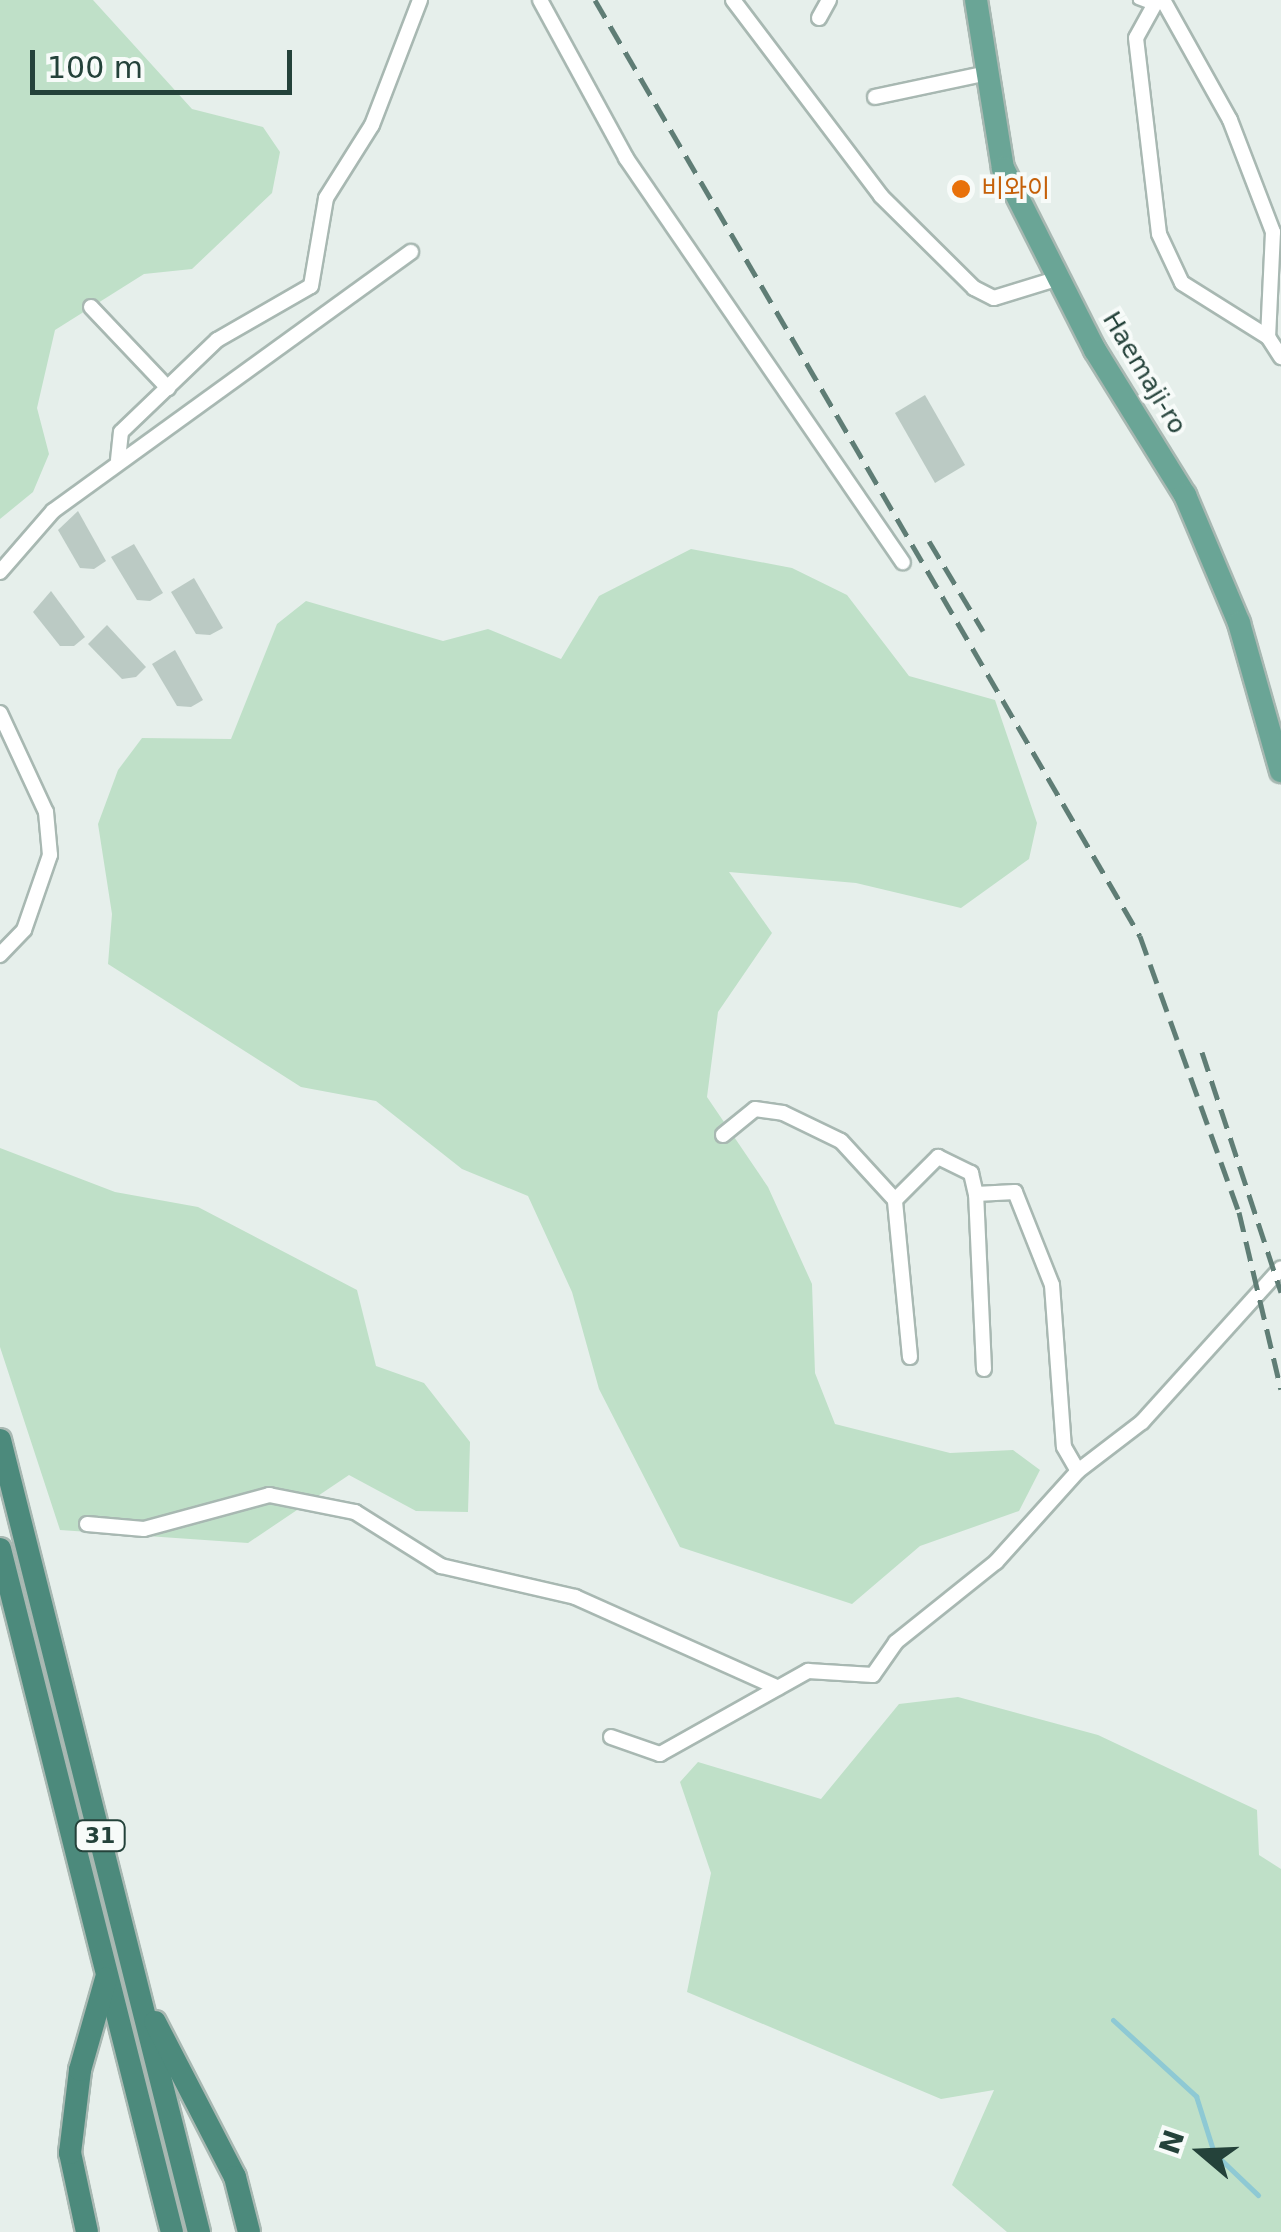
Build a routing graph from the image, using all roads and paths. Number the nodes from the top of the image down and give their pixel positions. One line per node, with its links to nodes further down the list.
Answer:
1 (420, 0): 16 (street)
2 (540, 0): 18 (street)
3 (733, 0): 12 (street)
4 (829, 0): 8 (street)
5 (976, 0): 9 (main road, Haemaji-ro)
6 (1138, 0): 7 (lane)
7 (1158, 2): 14 (street); 14 (street)
8 (818, 18)
9 (988, 73): 10 (street); 12 (main road, Haemaji-ro)
10 (875, 97)
11 (410, 252): 17 (street)
12 (1059, 278): 21 (main road, Haemaji-ro)
13 (91, 308): 16 (street)
14 (1268, 337): 15 (street)
15 (1281, 357)
16 (168, 388): 17 (street)
17 (118, 460): 19 (street)
18 (903, 562)
19 (0, 572)
20 (0, 713): 22 (street)
21 (1281, 771)
22 (0, 954)
23 (723, 1135): 25 (street)
24 (976, 1194): 25 (street); 28 (street); 30 (street)
25 (895, 1200): 27 (street)
26 (1281, 1268): 30 (street)
27 (910, 1356)
28 (984, 1370)
29 (0, 1440): 36 (highway, 31)
30 (1078, 1471): 33 (street)
31 (87, 1524): 33 (street)
32 (0, 1549): 35 (highway, 31)
33 (778, 1688): 34 (street)
34 (611, 1736)
35 (107, 1976): 37 (highway); 38 (highway, 31)
36 (139, 1991): 39 (highway, 31); 40 (highway)
37 (86, 2232)
38 (172, 2232)
39 (199, 2232)
40 (248, 2232)

